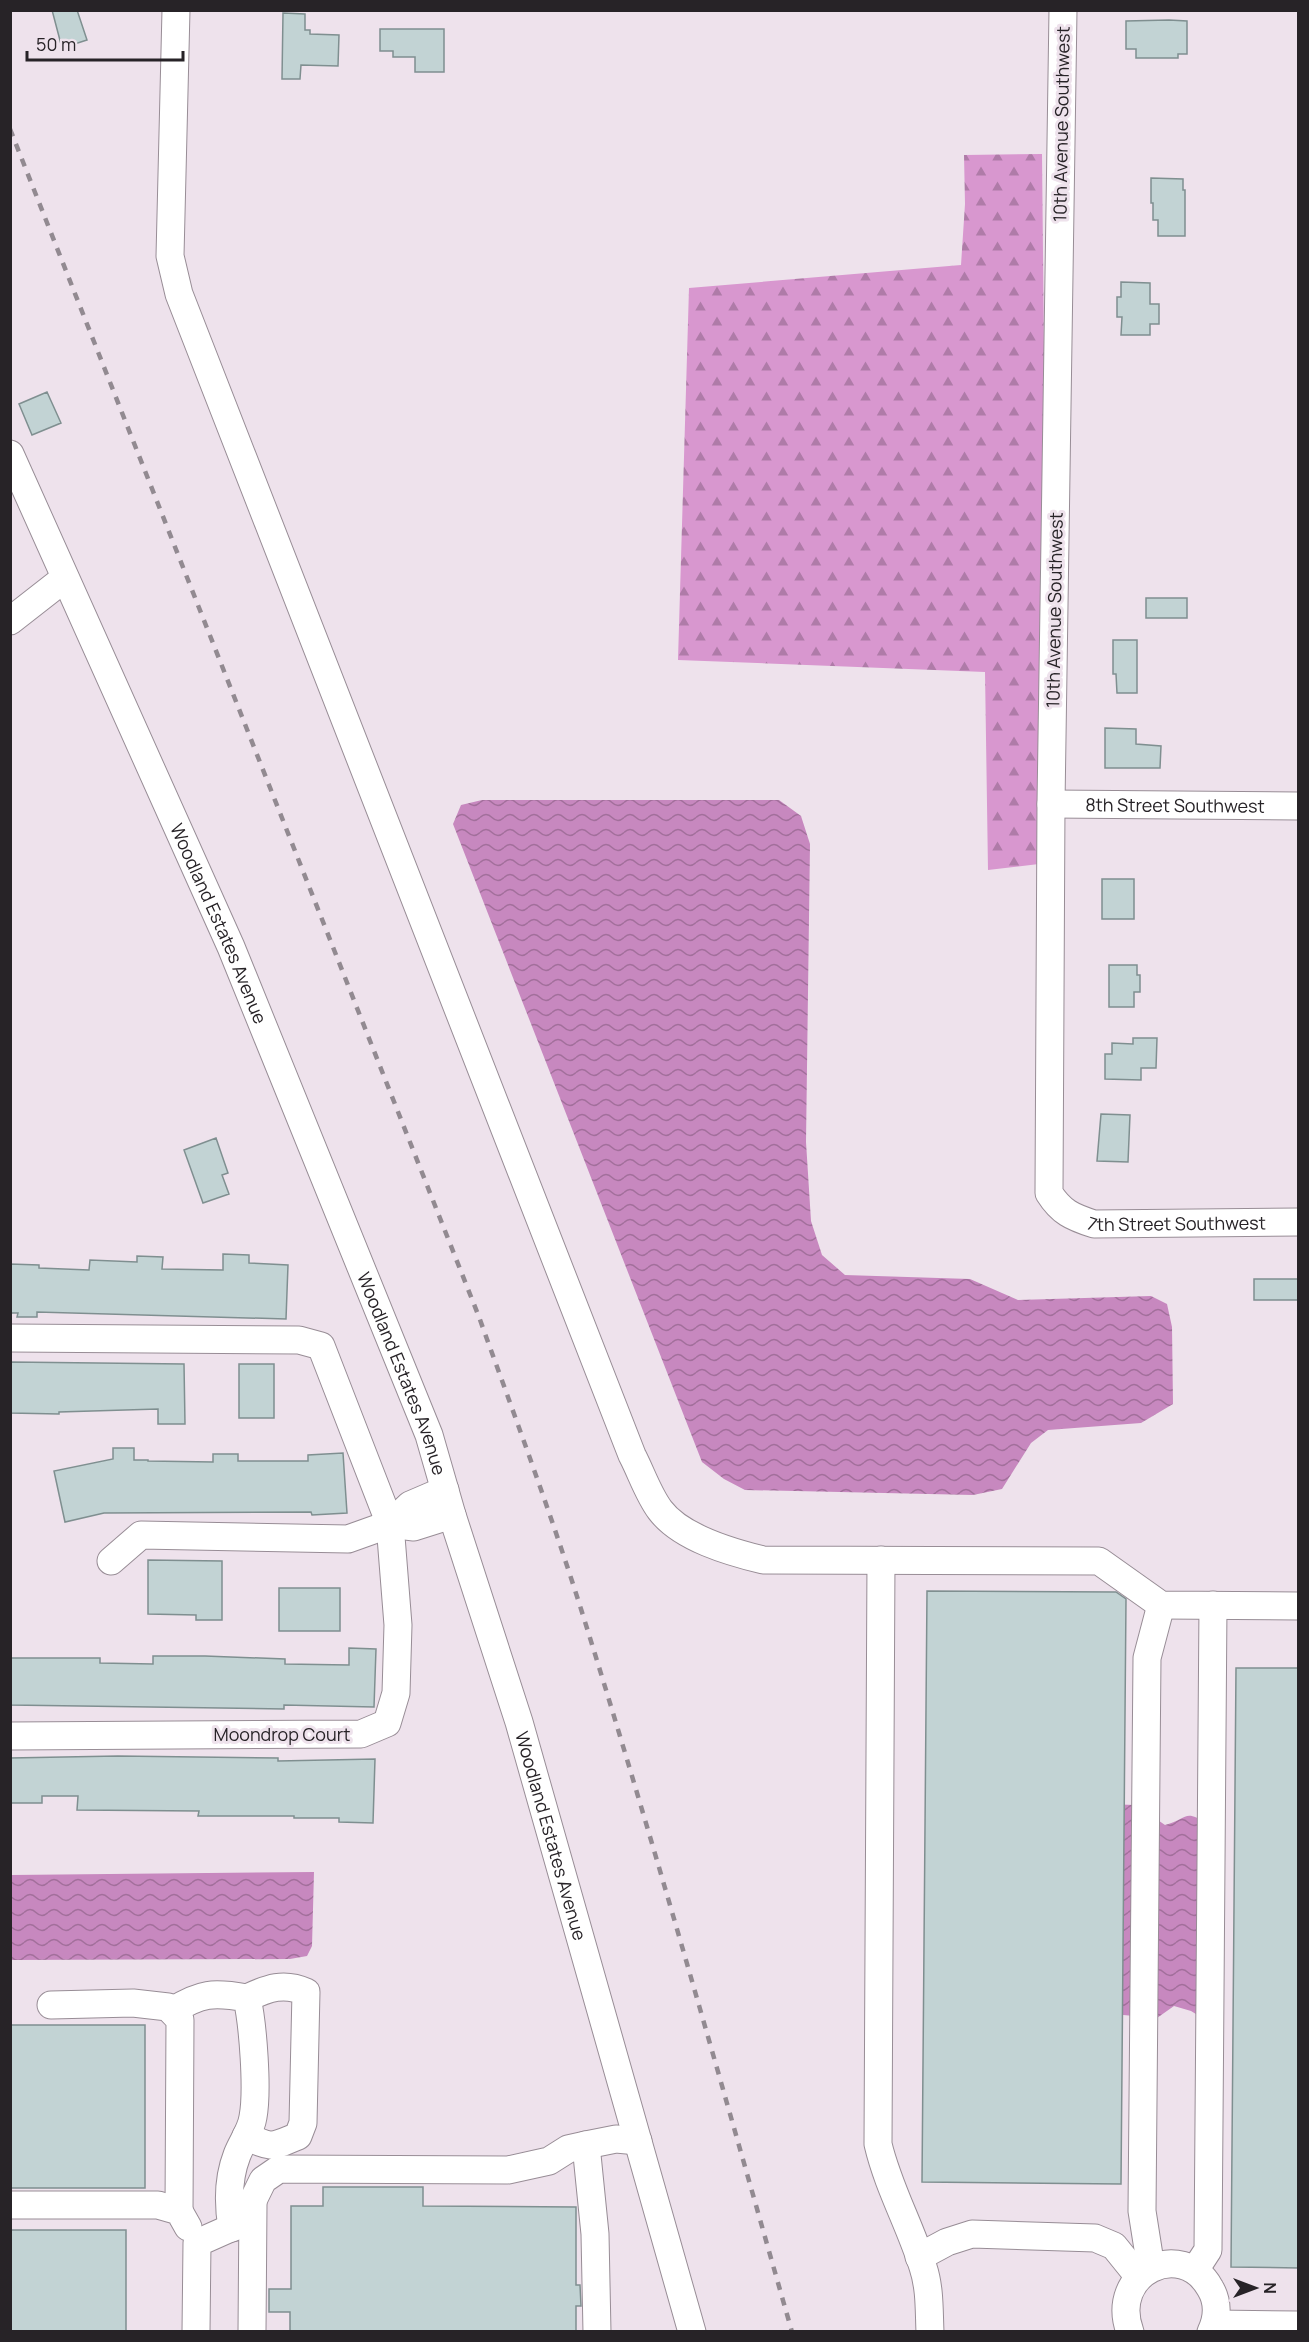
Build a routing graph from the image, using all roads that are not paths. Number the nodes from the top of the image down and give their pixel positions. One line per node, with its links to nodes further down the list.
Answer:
1 (176, 10): 13 (street)
2 (1063, 10): 6 (street, 10th Avenue Southwest)
3 (10, 454): 4 (street, Woodland Estates Avenue)
4 (65, 578): 5 (street); 11 (street, Woodland Estates Avenue)
5 (10, 621)
6 (1052, 804): 7 (street, 8th Street Southwest); 8 (street, 10th Avenue Southwest)
7 (1299, 806)
8 (1058, 1208): 9 (street, 7th Street Southwest)
9 (1299, 1222)
10 (10, 1338): 12 (street, Moondrop Court)
11 (449, 1503): 12 (street); 23 (street, Woodland Estates Avenue)
12 (390, 1524): 14 (street); 18 (street, Moondrop Court)
13 (881, 1560): 15 (street); 30 (street)
14 (111, 1561)
15 (1161, 1605): 16 (street); 32 (street)
16 (1213, 1605): 17 (street); 31 (street)
17 (1299, 1606)
18 (10, 1736)
19 (247, 1998): 21 (street); 22 (street); 22 (street)
20 (51, 2005): 21 (street)
21 (172, 2011): 27 (street)
22 (246, 2136): 28 (street)
23 (638, 2141): 24 (street); 38 (street, Woodland Estates Avenue)
24 (586, 2145): 26 (street); 37 (street)
25 (10, 2205): 27 (street)
26 (253, 2205): 28 (street); 36 (street)
27 (179, 2211): 29 (street)
28 (232, 2228): 29 (street)
29 (197, 2243): 35 (street)
30 (919, 2257): 32 (street); 39 (street)
31 (1195, 2270): 32 (street); 34 (street)
32 (1145, 2273): 40 (street)
33 (1299, 2325): 34 (street)
34 (1213, 2328)
35 (196, 2331)
36 (252, 2331)
37 (597, 2331)
38 (692, 2331)
39 (930, 2331)
40 (1130, 2331)

